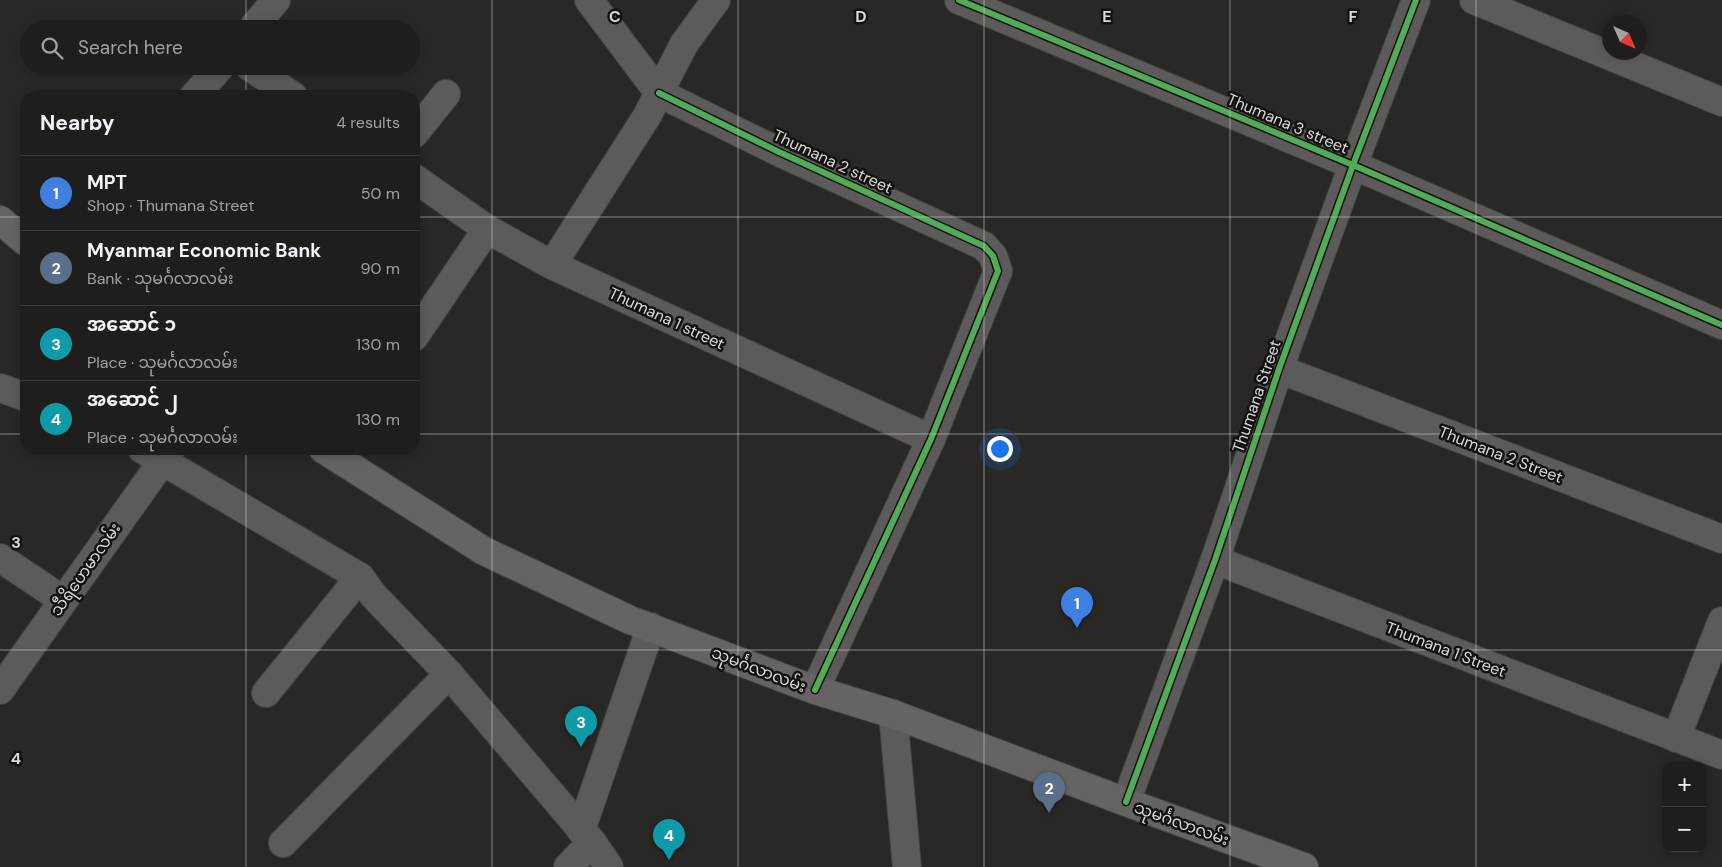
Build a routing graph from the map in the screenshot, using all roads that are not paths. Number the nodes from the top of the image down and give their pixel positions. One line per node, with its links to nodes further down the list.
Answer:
1 (276, 0): 7 (street)
2 (590, 0): 12 (street)
3 (716, 0): 12 (street)
4 (959, 0): 16 (street, Thumana 3 street)
5 (1416, 0): 16 (street, Thumana Street)
6 (1474, 0): 14 (street)
7 (259, 20)
8 (213, 75): 10 (street)
9 (263, 75): 11 (street)
10 (199, 90)
11 (284, 90)
12 (659, 92): 21 (street); 27 (street, Thumana 2 street)
13 (446, 94): 15 (street)
14 (1722, 102)
15 (420, 126)
16 (1353, 165): 22 (street, Thumana 3 street); 24 (street, Thumana Street)
17 (420, 182): 19 (street, Thumana 1 street)
18 (0, 220): 20 (main road)
19 (487, 229): 21 (street, Thumana 1 street); 23 (street)
20 (20, 237)
21 (552, 265): 27 (street, Thumana 1 street)
22 (1720, 318)
23 (420, 328)
24 (1279, 369): 31 (street, Thumana 2 Street); 33 (street, Thumana Street)
25 (0, 388): 26 (street)
26 (20, 395)
27 (930, 439): 40 (street)
28 (158, 455): 35 (street, သီရိဟေမာလမ်း)
29 (162, 455): 34 (street)
30 (337, 455): 37 (main road, သုမင်္ဂလာလမ်း)
31 (1722, 539)
32 (0, 558): 35 (street)
33 (1215, 560): 43 (street, Thumana 1 Street); 45 (street, Thumana Street)
34 (360, 577): 38 (street); 41 (street)
35 (63, 600): 39 (street, သီရိဟေမာလမ်း)
36 (1722, 621): 43 (street)
37 (651, 628): 40 (main road, သုမင်္ဂလာလမ်း); 46 (street)
38 (449, 674): 46 (street); 47 (street)
39 (0, 690)
40 (815, 690): 42 (main road, သုမင်္ဂလာလမ်း)
41 (266, 693)
42 (893, 714): 45 (main road, သုမင်္ဂလာလမ်း); 51 (street)
43 (1676, 738): 44 (street, Thumana 1 Street)
44 (1722, 755)
45 (1126, 802): 48 (main road, သုမင်္ဂလာလမ်း)
46 (587, 836): 49 (street); 50 (street)
47 (283, 843)
48 (1290, 864)
49 (568, 867)
50 (609, 867)
51 (907, 867)

